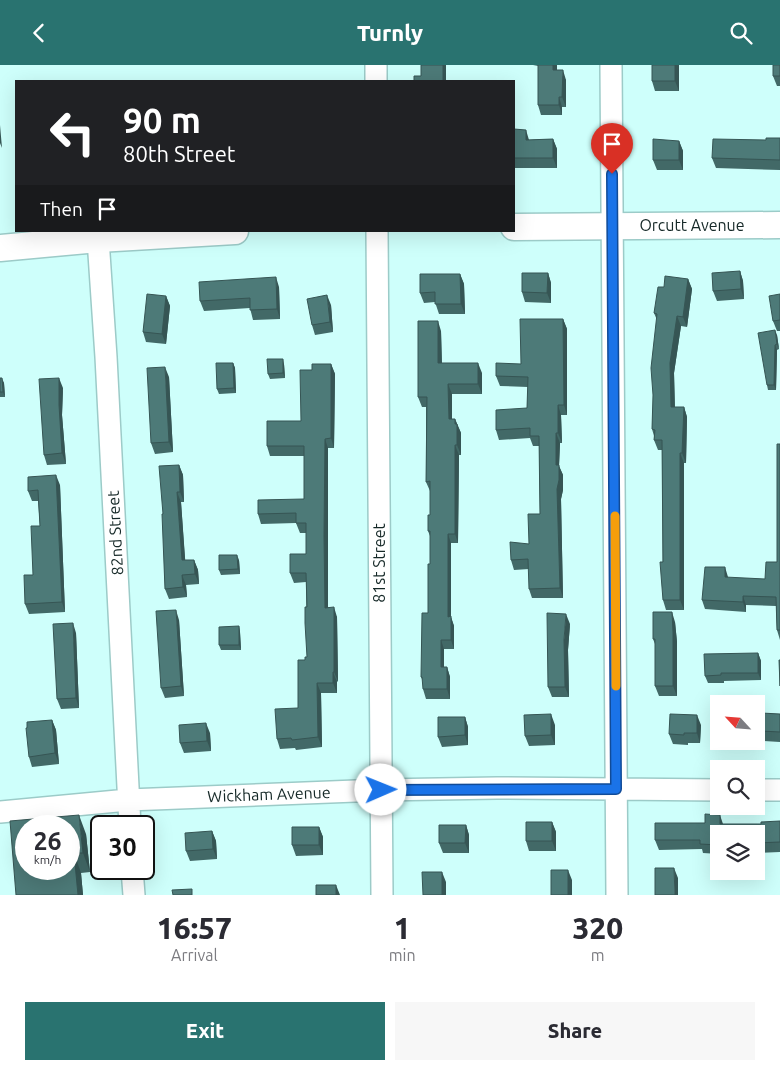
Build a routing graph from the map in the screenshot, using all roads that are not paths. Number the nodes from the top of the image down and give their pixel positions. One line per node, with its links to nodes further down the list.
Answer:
1 (376, 65): 3 (street)
2 (611, 65): 4 (street)
3 (376, 80)
4 (613, 225): 5 (street, Orcutt Avenue); 6 (street, Orcutt Avenue); 11 (street)
5 (780, 225)
6 (515, 227)
7 (217, 232): 9 (street)
8 (377, 232): 12 (street, 81st Street)
9 (98, 239): 10 (street); 16 (street, 82nd Street)
10 (0, 248)
11 (616, 789): 12 (street, Wickham Avenue); 13 (street, Wickham Avenue); 22 (street)
12 (381, 790): 16 (street, Wickham Avenue); 21 (street, 81st Street)
13 (710, 790)
14 (765, 790): 15 (street)
15 (780, 790)
16 (128, 800): 17 (street, Wickham Avenue); 18 (street, 82nd Street)
17 (0, 812)
18 (129, 815)
19 (133, 880): 20 (street)
20 (134, 895)
21 (382, 895)
22 (617, 895)

